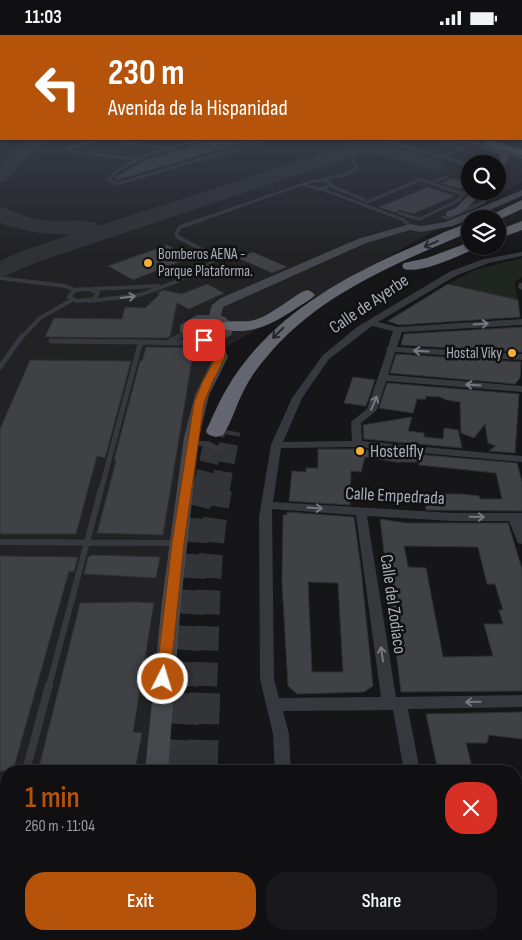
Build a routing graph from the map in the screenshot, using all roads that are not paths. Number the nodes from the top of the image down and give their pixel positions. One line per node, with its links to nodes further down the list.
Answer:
1 (116, 170): 2 (lane)
2 (163, 170)
3 (354, 170): 4 (lane)
4 (343, 175): 7 (lane); 11 (lane)
5 (446, 177): 10 (lane)
6 (416, 179): 8 (lane)
7 (321, 180): 9 (lane); 11 (lane)
8 (420, 180): 10 (lane); 20 (lane)
9 (306, 183): 12 (lane); 14 (lane)
10 (430, 183): 15 (lane)
11 (332, 184): 13 (lane); 20 (lane)
12 (310, 188): 13 (lane); 14 (lane)
13 (319, 188): 30 (lane)
14 (275, 193): 40 (lane)
15 (461, 193)
16 (522, 193): 22 (street)
17 (461, 197): 25 (lane)
18 (466, 200): 26 (street)
19 (484, 200): 26 (lane)
20 (367, 201): 25 (lane)
21 (522, 204): 23 (highway)
22 (490, 210)
23 (506, 211)
24 (522, 216): 29 (highway)
25 (419, 219): 28 (street); 30 (street)
26 (447, 220): 27 (street); 28 (street)
27 (461, 221)
28 (433, 223): 30 (street)
29 (506, 223)
30 (409, 225): 45 (street)
31 (461, 225): 37 (highway, one-way to 37)
32 (522, 225): 33 (highway)
33 (506, 232)
34 (461, 243): 38 (highway)
35 (461, 250): 38 (highway)
36 (522, 254): 47 (street, Calle de Ayerbe)
37 (392, 260): 38 (highway, one-way to 38); 48 (highway)
38 (409, 266)
39 (0, 278): 42 (lane)
40 (165, 285): 41 (lane); 44 (lane, one-way to 40)
41 (93, 289): 42 (lane); 44 (lane)
42 (75, 290): 43 (lane)
43 (72, 300): 44 (lane); 57 (lane)
44 (90, 301)
45 (214, 318): 48 (street); 50 (street)
46 (522, 321): 49 (street, one-way to 46)
47 (372, 323): 49 (street); 62 (street, Calle de Ayerbe)
48 (228, 326): 51 (street)
49 (398, 330): 55 (street)
50 (186, 332): 51 (street); 54 (lane)
51 (209, 339): 54 (lane); 60 (street)
52 (50, 341): 53 (lane)
53 (146, 342): 54 (lane); 70 (lane)
54 (164, 342)
55 (390, 349): 56 (street, one-way to 55); 58 (street)
56 (522, 357)
57 (0, 367)
58 (384, 378): 59 (street, one-way to 58); 61 (street, one-way to 58)
59 (522, 389)
60 (192, 443): 63 (lane); 71 (street)
61 (357, 444): 62 (street); 64 (street)
62 (276, 445): 65 (street, Calle de Ayerbe)
63 (221, 451)
64 (522, 459)
65 (266, 505): 66 (street, Calle Empedrada, one-way to 66); 74 (street, Calle de Ayerbe)
66 (360, 512): 67 (street, Calle Empedrada, one-way to 67); 73 (street, Calle del Zodíaco, one-way to 66)
67 (518, 517): 68 (street)
68 (522, 541)
69 (0, 542): 70 (lane)
70 (87, 542): 71 (lane); 75 (lane)
71 (178, 543): 76 (street)
72 (522, 701): 73 (street, one-way to 73)
73 (394, 702): 74 (street); 78 (street, Calle del Zodíaco)
74 (274, 705): 77 (street, Calle de Ayerbe)
75 (28, 765)
76 (156, 765)
77 (283, 765)
78 (410, 765)

